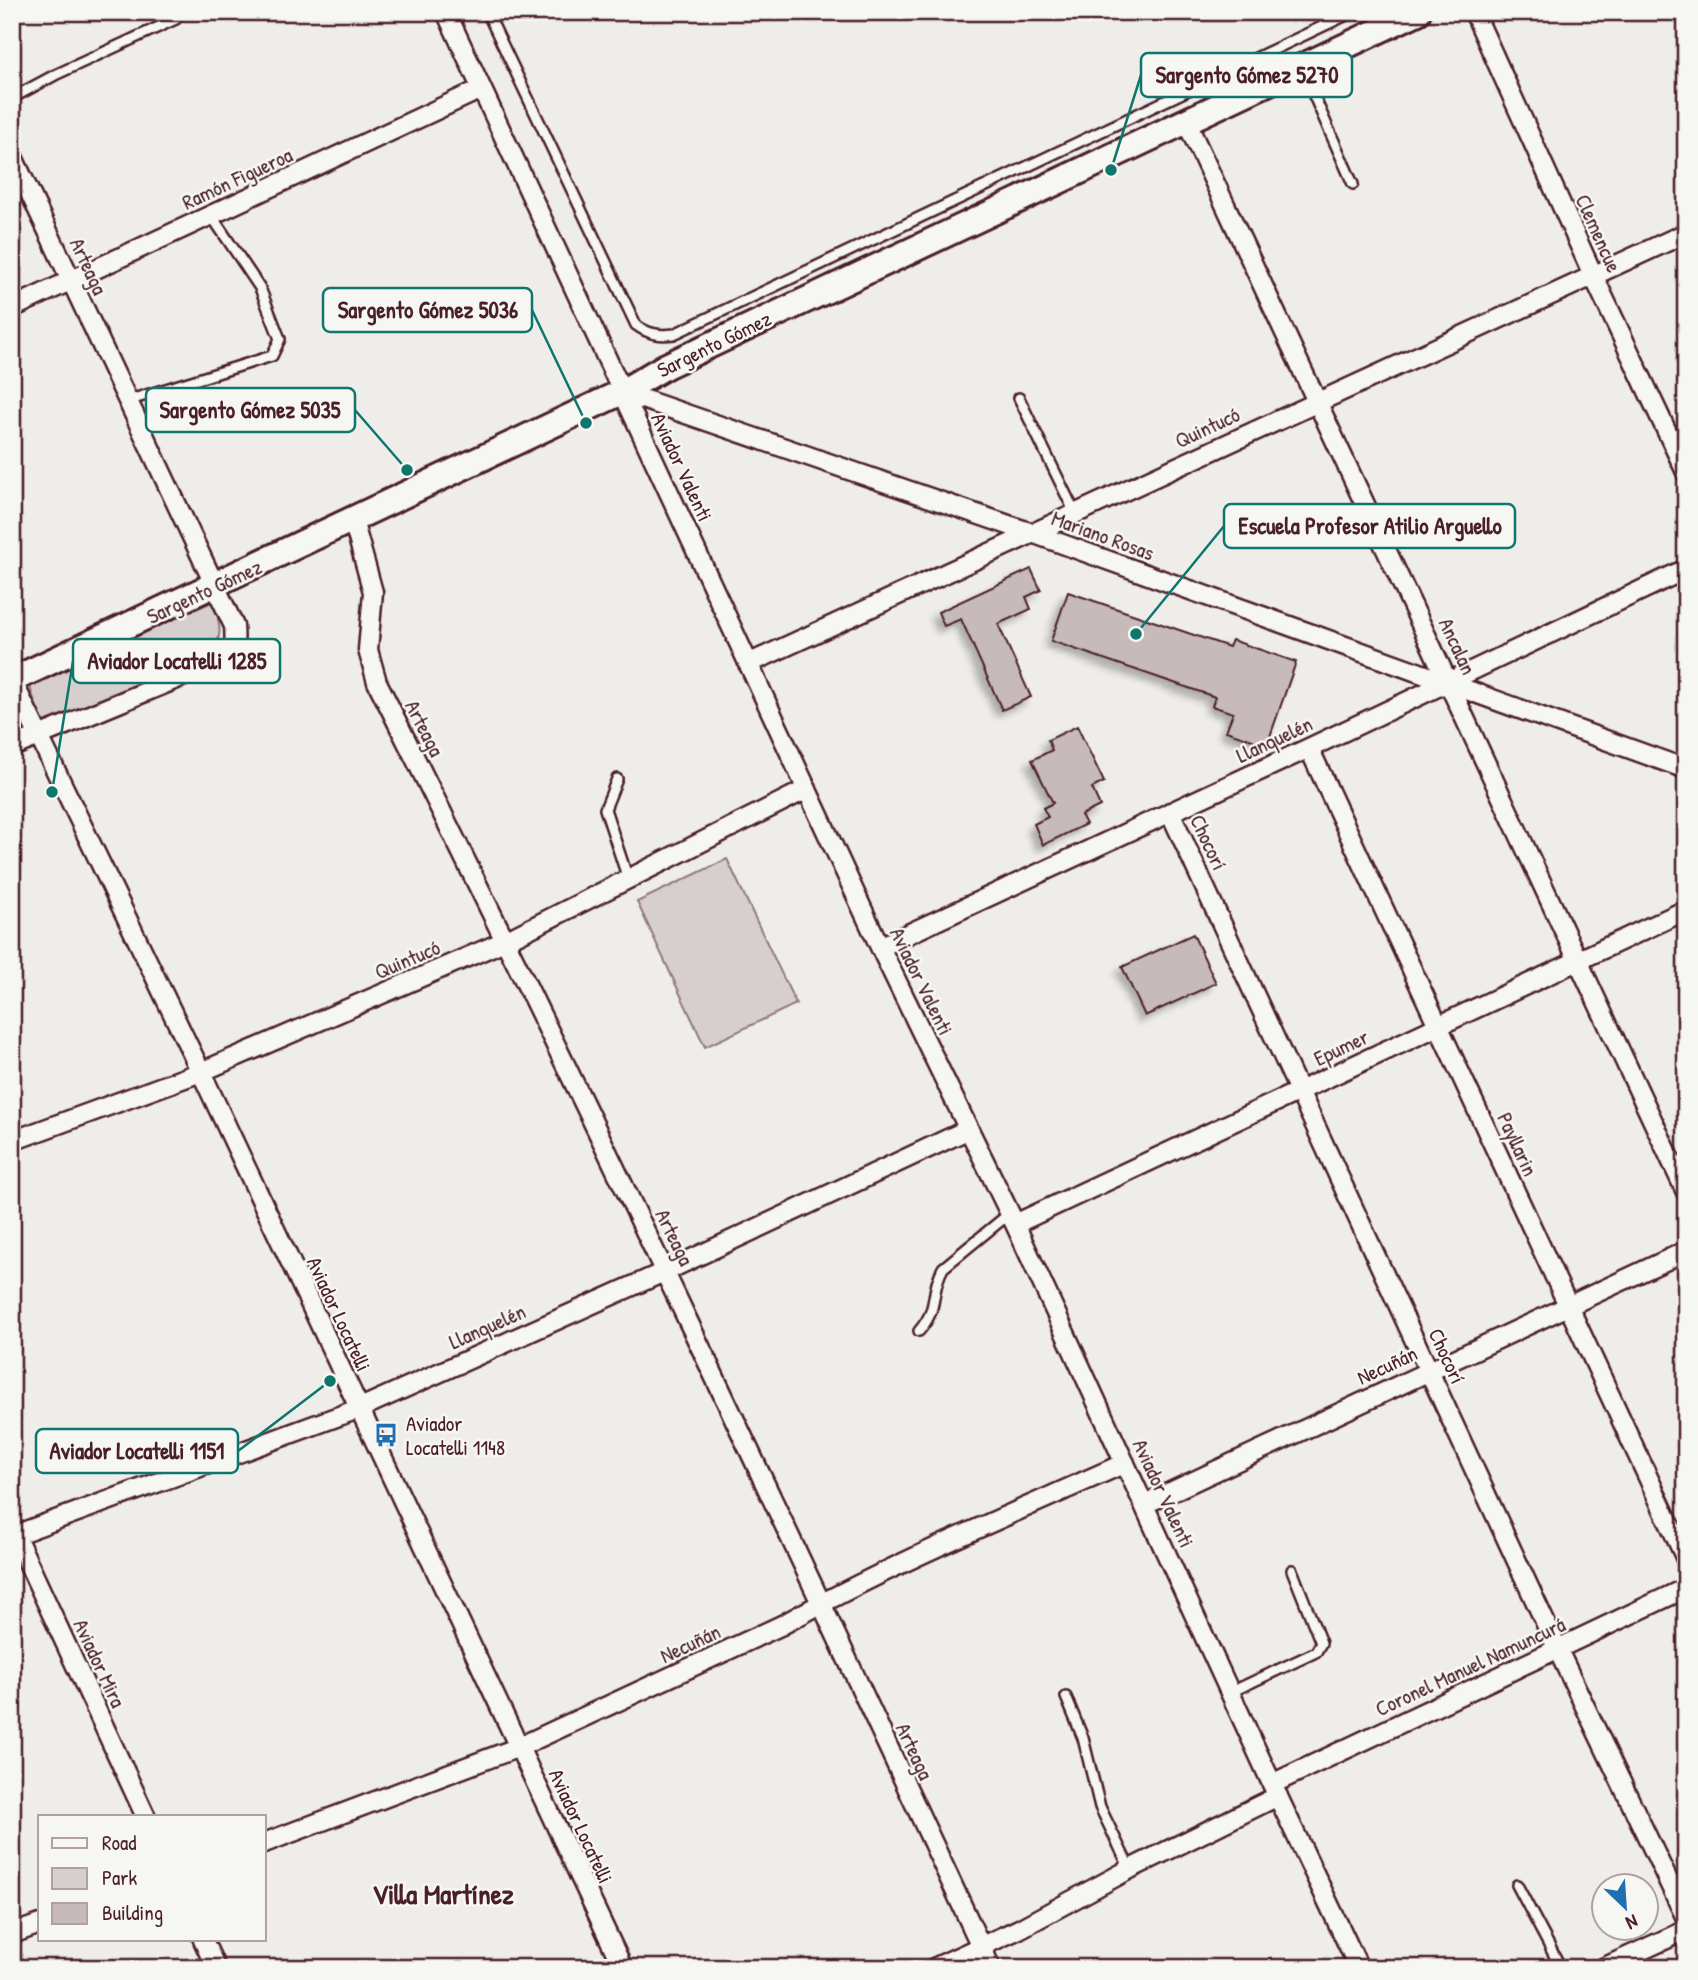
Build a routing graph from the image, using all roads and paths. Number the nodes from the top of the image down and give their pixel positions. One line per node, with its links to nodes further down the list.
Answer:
1 (446, 12): 8 (street, Aviador Valenti)
2 (487, 12): 3 (lane)
3 (1353, 12)
4 (1418, 12): 7 (main road, Sargento Gómez)
5 (1474, 12): 15 (street, Clemencue)
6 (176, 19): 9 (lane)
7 (1301, 67): 10 (main road, Sargento Gómez); 12 (lane)
8 (481, 89): 13 (street, Ramón Figueroa); 18 (street, Aviador Valenti)
9 (12, 98)
10 (1186, 121): 18 (main road, Sargento Gómez); 21 (street, Ancalan)
11 (12, 155): 16 (street, Arteaga)
12 (1353, 184)
13 (211, 215): 16 (street, Ramón Figueroa); 20 (lane)
14 (1686, 233): 15 (street, Quintucó)
15 (1594, 277): 21 (street, Quintucó); 22 (street, Clemencue)
16 (71, 280): 17 (street, Ramón Figueroa); 20 (street, Arteaga)
17 (12, 308)
18 (622, 392): 24 (main road, Sargento Gómez); 25 (street, Mariano Rosas); 28 (street, Aviador Valenti)
19 (1019, 398): 23 (lane)
20 (127, 401): 27 (street, Arteaga)
21 (1316, 402): 23 (street, Quintucó); 30 (street, Ancalan)
22 (1686, 472)
23 (1075, 513): 25 (street, Quintucó)
24 (354, 520): 27 (main road, Sargento Gómez); 40 (street, Arteaga)
25 (1032, 533): 28 (street, Quintucó); 30 (street, Mariano Rosas)
26 (1686, 569): 30 (street, Llanquelén)
27 (214, 587): 29 (main road, Sargento Gómez); 31 (street, Arteaga)
28 (748, 664): 36 (street, Aviador Valenti)
29 (12, 680): 31 (street, Aviador Locatelli)
30 (1449, 682): 33 (street, Llanquelén); 34 (street, Mariano Rosas); 42 (street, Ancalan)
31 (40, 737): 32 (street); 44 (street, Aviador Locatelli)
32 (12, 747)
33 (1309, 748): 37 (street, Llanquelén); 43 (street, Payllarin)
34 (1686, 769)
35 (617, 779): 38 (lane)
36 (807, 789): 38 (street, Quintucó); 41 (street, Aviador Valenti)
37 (1170, 812): 41 (street, Llanquelén); 45 (street, Chocorí)
38 (628, 879): 40 (street, Quintucó)
39 (1686, 910): 42 (street, Epumer)
40 (506, 940): 44 (street, Quintucó); 51 (street, Arteaga)
41 (880, 947): 46 (street, Aviador Valenti)
42 (1578, 959): 43 (street, Epumer); 48 (street, Ancalan)
43 (1437, 1027): 45 (street, Epumer); 52 (street, Payllarin)
44 (201, 1072): 47 (street, Quintucó); 55 (street, Aviador Locatelli)
45 (1300, 1091): 49 (street, Epumer); 54 (street, Chocorí)
46 (969, 1129): 49 (street, Aviador Valenti); 51 (street, Llanquelén)
47 (12, 1141)
48 (1686, 1192)
49 (1013, 1218): 53 (lane); 56 (street, Aviador Valenti)
50 (1686, 1251): 52 (street, Necuñán)
51 (666, 1271): 55 (street, Llanquelén); 62 (street, Arteaga)
52 (1568, 1305): 54 (street, Necuñán); 59 (street, Payllarin)
53 (919, 1331)
54 (1429, 1371): 57 (street, Necuñán); 63 (street, Chocorí)
55 (358, 1409): 58 (street, Llanquelén); 66 (street, Aviador Locatelli)
56 (1125, 1463): 57 (street, Aviador Valenti); 62 (street, Necuñán)
57 (1145, 1504): 64 (street, Aviador Valenti)
58 (13, 1533): 68 (street, Aviador Mira)
59 (1686, 1559)
60 (1292, 1570): 64 (lane)
61 (1686, 1588): 63 (street, Coronel Manuel Namuncurá)
62 (821, 1603): 66 (street, Necuñán); 77 (street, Arteaga)
63 (1558, 1650): 67 (street, Coronel Manuel Namuncurá); 72 (street, Chocorí)
64 (1231, 1692): 67 (street, Aviador Valenti)
65 (1066, 1697): 70 (lane)
66 (519, 1747): 69 (street, Necuñán); 80 (street, Aviador Locatelli)
67 (1275, 1790): 70 (street, Coronel Manuel Namuncurá); 83 (street, Aviador Valenti)
68 (145, 1815)
69 (266, 1842)
70 (1130, 1869): 77 (street, Coronel Manuel Namuncurá)
71 (1517, 1885): 84 (lane)
72 (1686, 1919)
73 (38, 1925): 75 (street)
74 (1686, 1930): 78 (street)
75 (12, 1934)
76 (203, 1941): 79 (street)
77 (982, 1947): 81 (street, Coronel Manuel Namuncurá); 82 (street, Arteaga)
78 (1622, 1964): 85 (street)
79 (216, 1968)
80 (623, 1968)
81 (934, 1968)
82 (991, 1968)
83 (1359, 1968)
84 (1561, 1968)
85 (1603, 1968)

